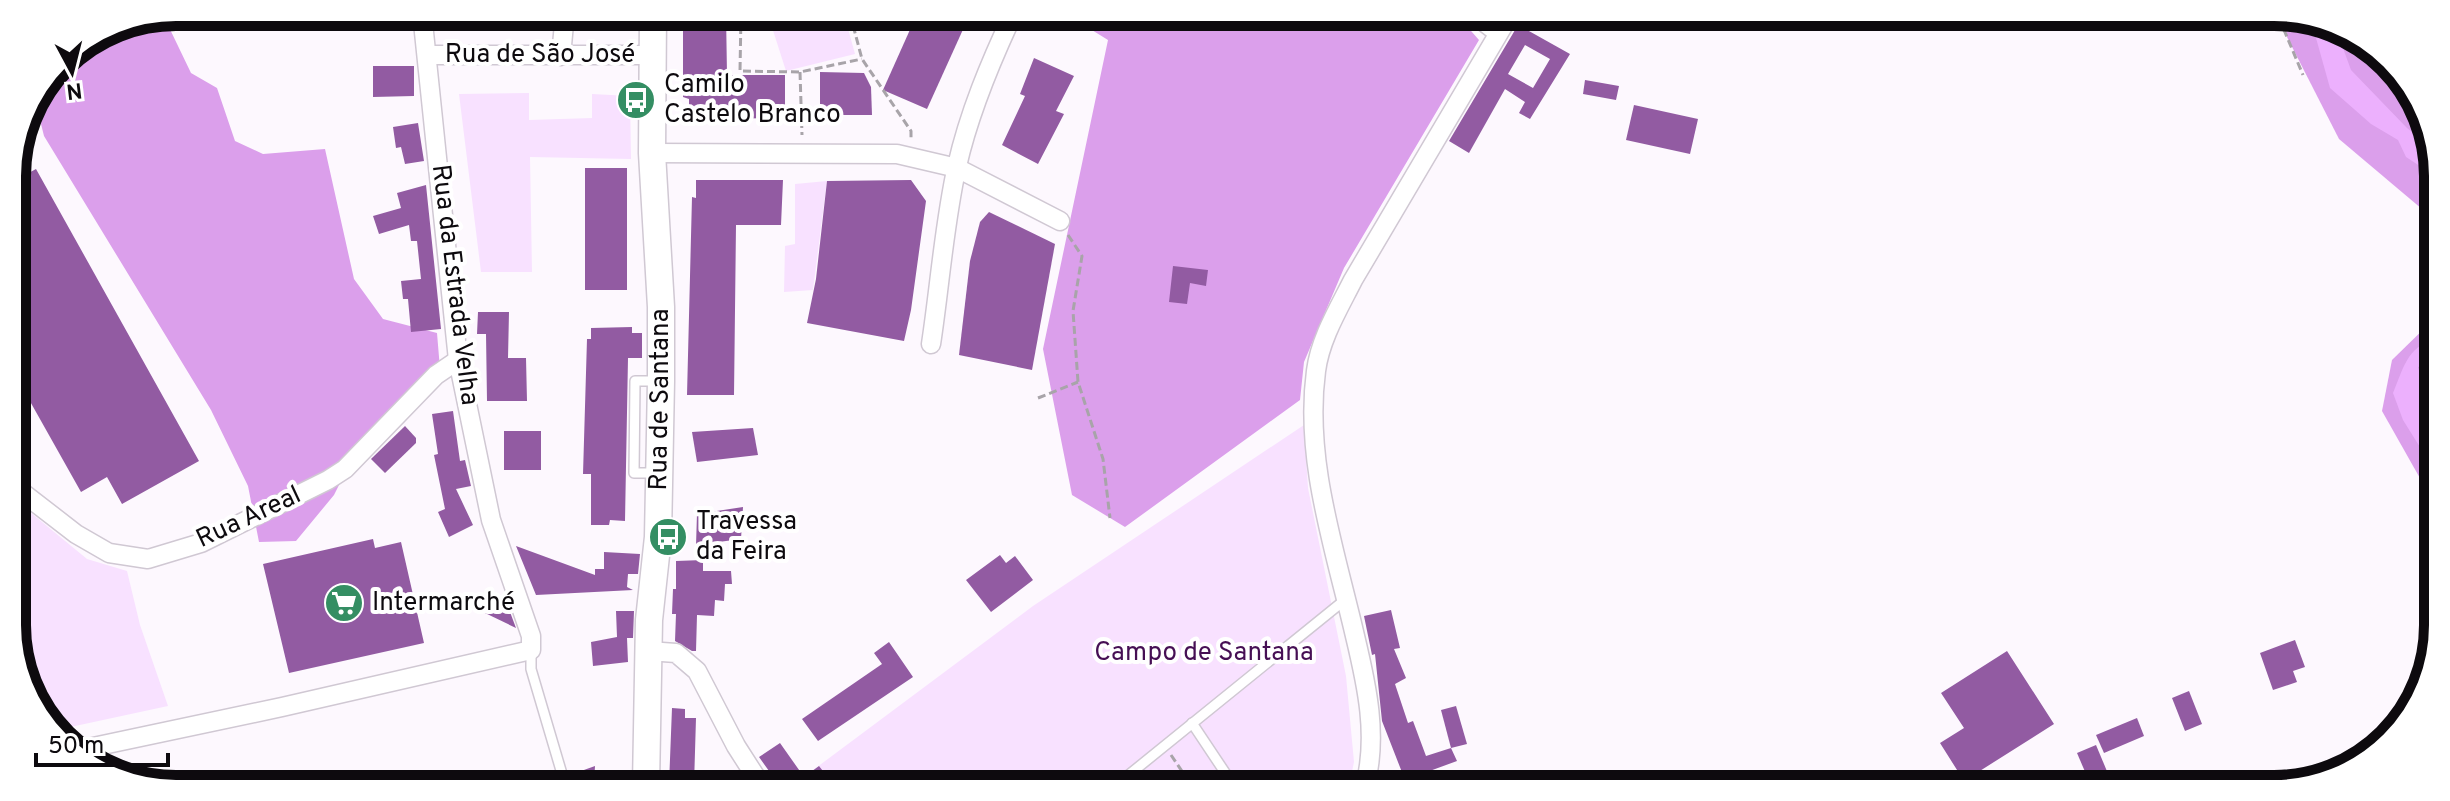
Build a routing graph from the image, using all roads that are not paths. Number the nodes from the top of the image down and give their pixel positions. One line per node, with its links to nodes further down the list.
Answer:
1 (424, 26): 8 (street, Rua da Estrada Velha)
2 (564, 26): 10 (street)
3 (653, 26): 9 (main road, Rua de Santana)
4 (1007, 26): 12 (street)
5 (1489, 26): 7 (street)
6 (1503, 26): 7 (street)
7 (1498, 33): 17 (street)
8 (427, 55): 10 (street, Rua de São José); 15 (street, Rua da Estrada Velha)
9 (653, 55): 10 (street, Rua de São José); 11 (main road, Rua de Santana)
10 (561, 56)
11 (652, 153): 12 (street); 19 (main road, Rua de Santana)
12 (957, 168): 13 (street); 14 (street)
13 (1060, 221)
14 (931, 344)
15 (458, 360): 16 (street, Rua Areal); 18 (street, Rua da Estrada Velha)
16 (26, 495)
17 (1347, 599): 20 (lane); 27 (street)
18 (531, 650): 21 (street); 22 (lane, Rua da Estrada Velha)
19 (648, 651): 23 (main road, Rua de Santana); 24 (street)
20 (1192, 723): 25 (lane); 26 (lane)
21 (90, 748)
22 (562, 775)
23 (646, 775)
24 (755, 775)
25 (1128, 775)
26 (1227, 775)
27 (1367, 775)

